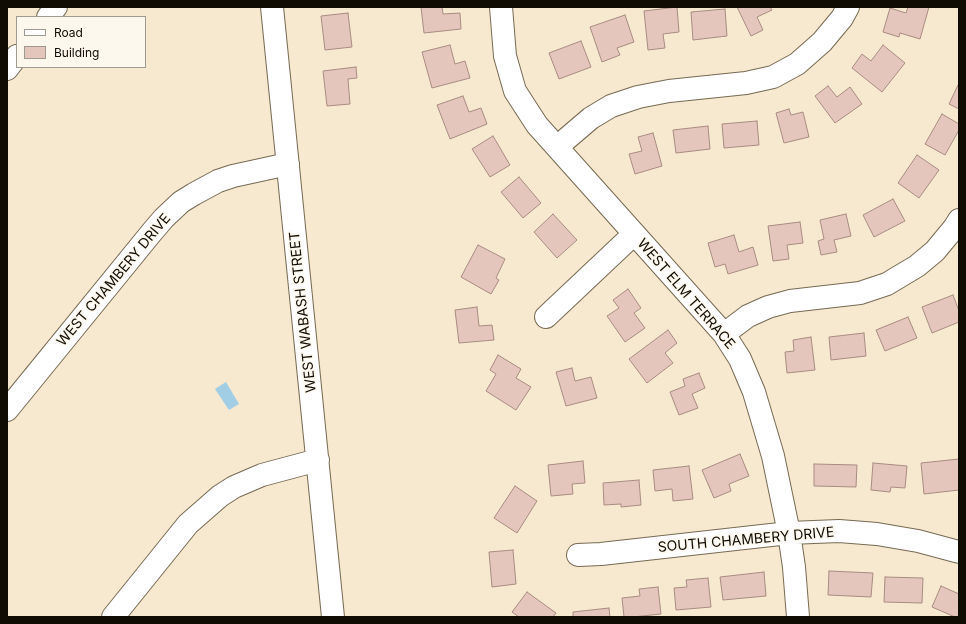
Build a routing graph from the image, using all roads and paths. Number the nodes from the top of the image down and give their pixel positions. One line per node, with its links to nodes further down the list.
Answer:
1 (56, 7): 5 (street)
2 (272, 7): 9 (street, WEST WABASH STREET)
3 (500, 7): 8 (street, WEST ELM TERRACE)
4 (848, 7): 8 (street)
5 (49, 16)
6 (16, 57): 7 (street)
7 (7, 69)
8 (557, 147): 11 (street, WEST ELM TERRACE)
9 (288, 164): 14 (street, WEST CHAMBERY DRIVE); 15 (street, WEST WABASH STREET)
10 (959, 220): 13 (street)
11 (634, 234): 12 (street); 13 (street, WEST ELM TERRACE)
12 (546, 317)
13 (724, 334): 16 (street, WEST ELM TERRACE)
14 (7, 410)
15 (318, 460): 19 (street); 20 (street, WEST WABASH STREET)
16 (789, 533): 17 (street, SOUTH CHAMBERY DRIVE); 18 (street, SOUTH CHAMBERY DRIVE); 21 (street, WEST ELM TERRACE)
17 (959, 552)
18 (578, 555)
19 (113, 617)
20 (334, 617)
21 (798, 617)

